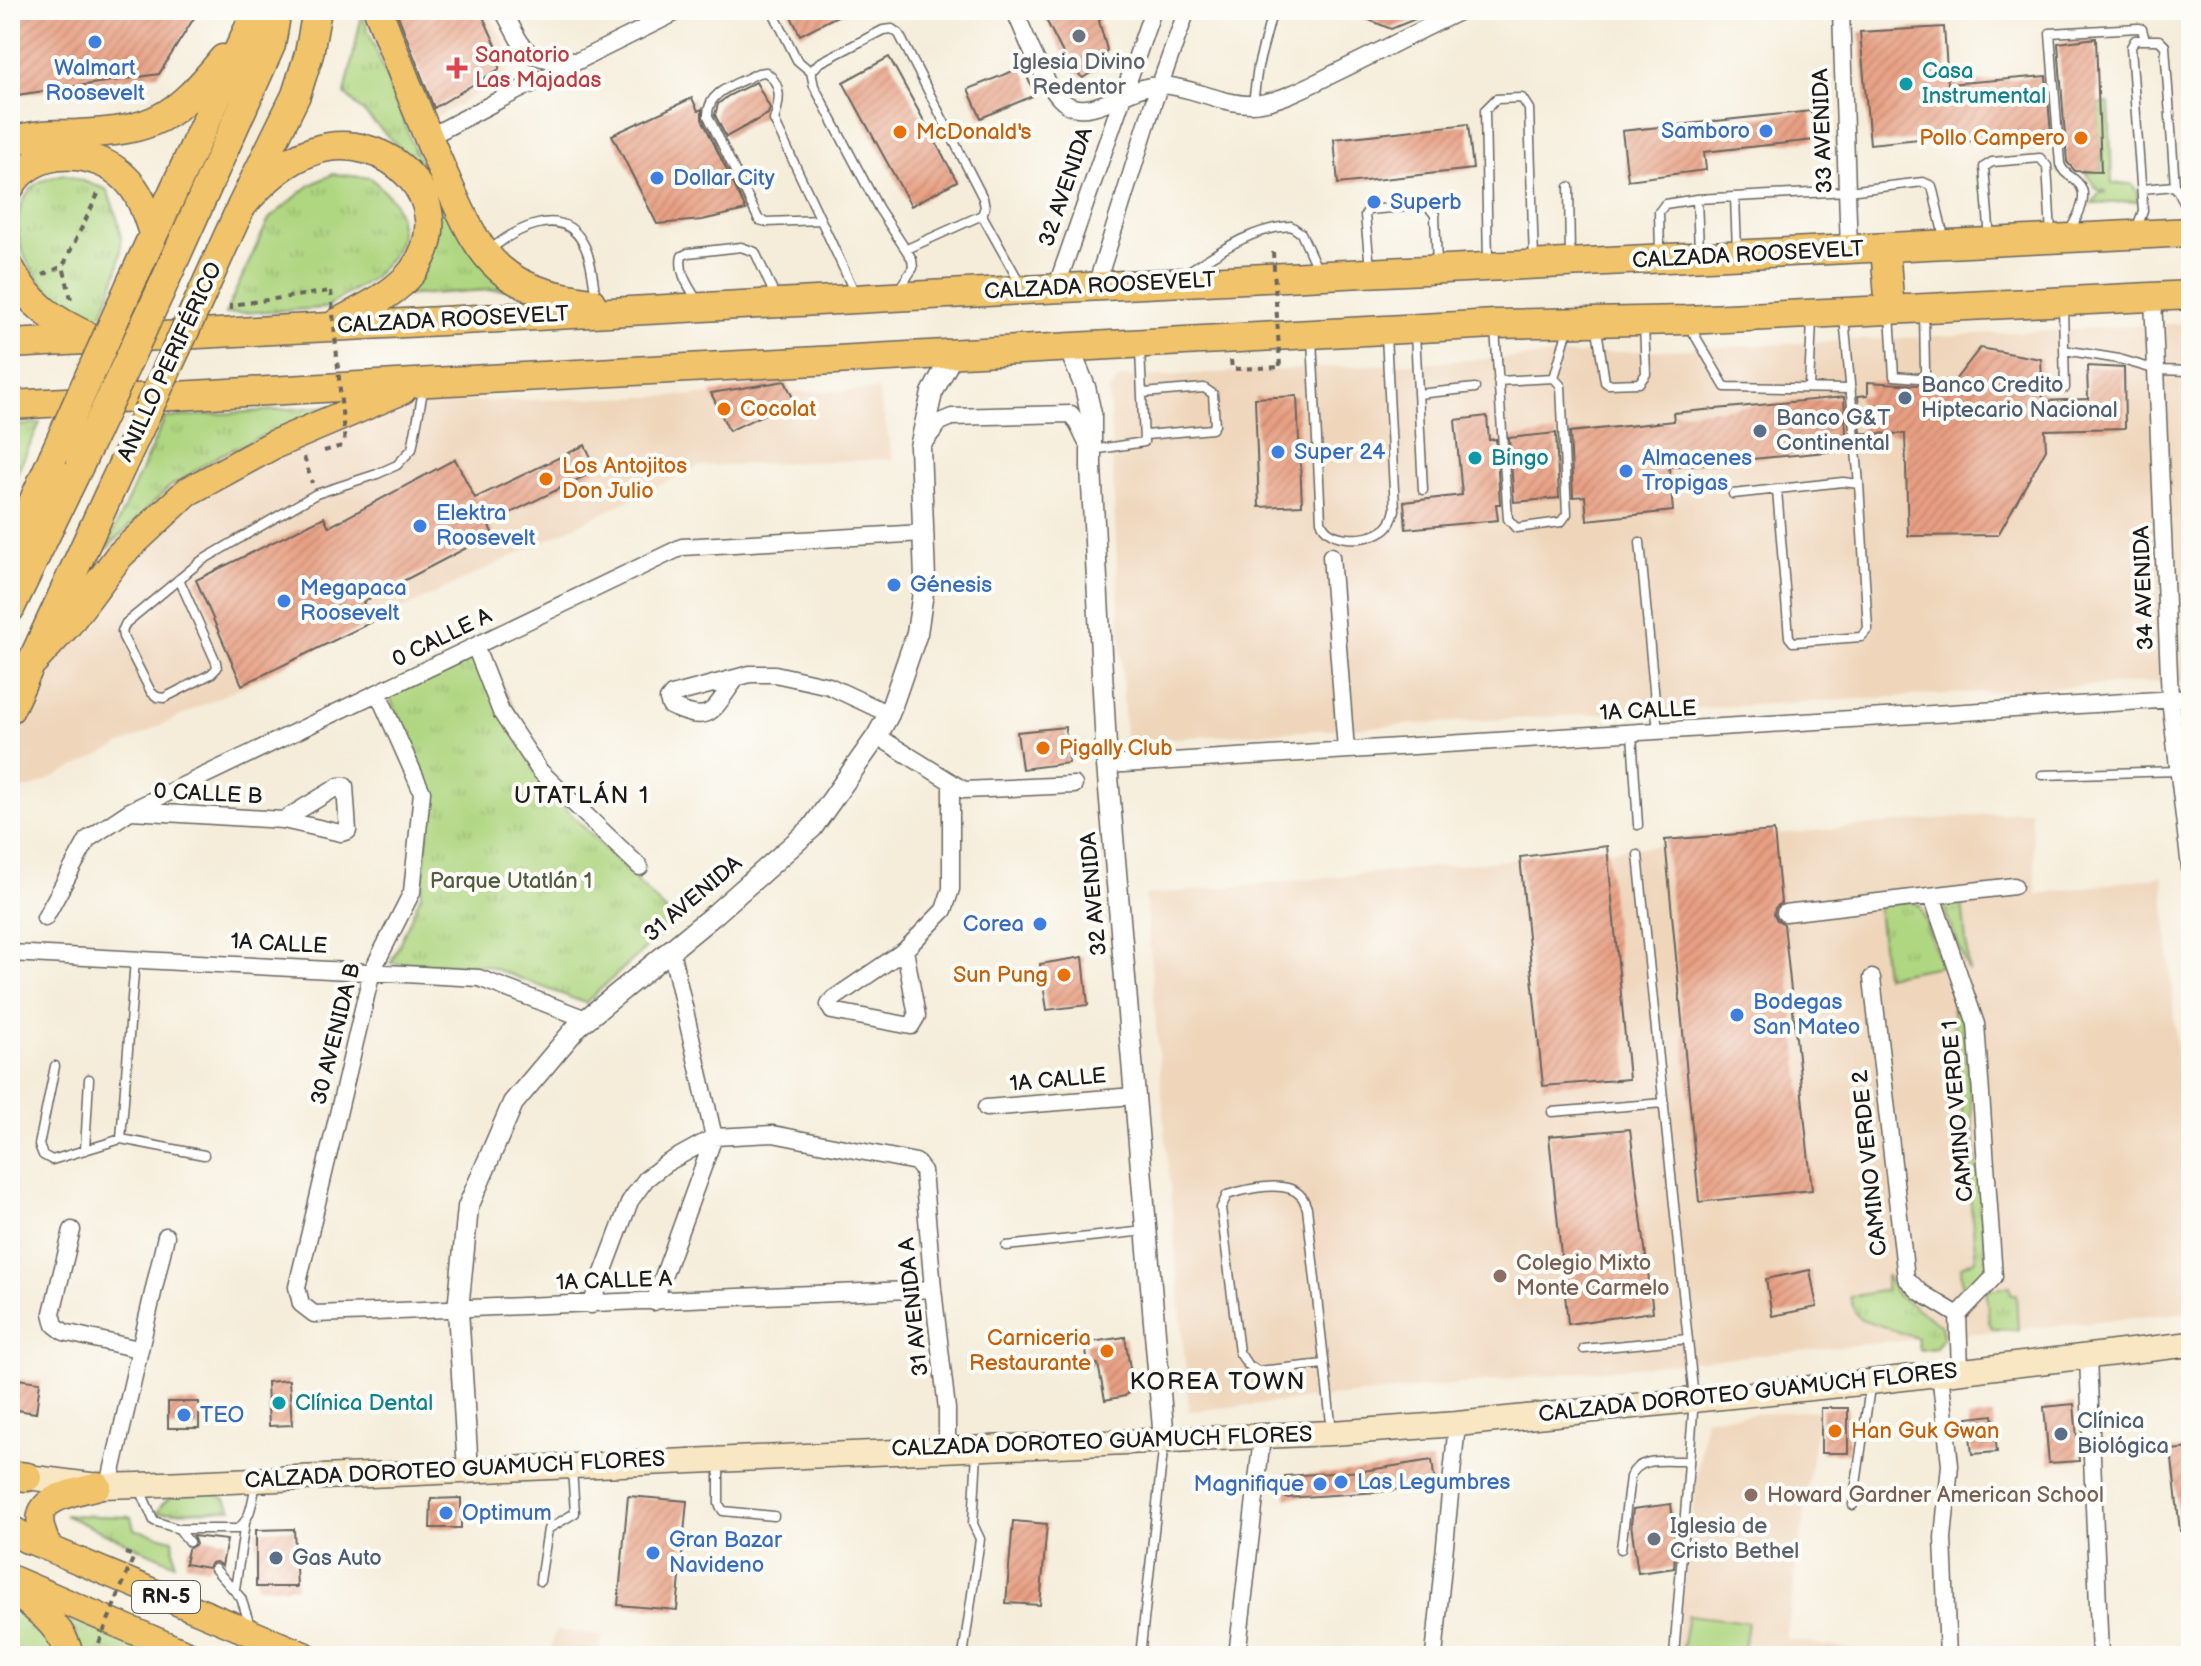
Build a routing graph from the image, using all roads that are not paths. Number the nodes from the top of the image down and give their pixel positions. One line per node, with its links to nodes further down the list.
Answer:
1 (277, 10): 99 (highway, ANILLO PERIFÉRICO, bridge)
2 (317, 10): 29 (highway, ANILLO PERIFÉRICO)
3 (378, 10): 20 (highway)
4 (503, 10): 15 (street)
5 (681, 10): 15 (street)
6 (772, 10): 16 (lane)
7 (1014, 10): 18 (street)
8 (1153, 10): 18 (street, 32 AVENIDA)
9 (1187, 10): 17 (street)
10 (1268, 10): 19 (lane)
11 (1841, 10): 26 (street, 33 AVENIDA)
12 (1455, 13): 19 (street)
13 (255, 17): 21 (highway); 34 (highway)
14 (2145, 40): 22 (lane); 25 (lane); 36 (lane)
15 (580, 61): 20 (street)
16 (811, 72): 30 (lane); 40 (lane)
17 (1160, 85): 18 (street); 19 (street); 54 (street)
18 (1124, 93): 55 (street, 32 AVENIDA)
19 (1253, 104)
20 (427, 138): 42 (highway)
21 (10, 142)
22 (2175, 186): 25 (lane); 31 (lane)
23 (10, 187): 34 (highway)
24 (1569, 187): 46 (lane)
25 (2142, 189): 35 (lane)
26 (1848, 191): 27 (lane); 38 (lane); 41 (street, 33 AVENIDA)
27 (1735, 197): 28 (lane); 43 (lane)
28 (1697, 199): 44 (lane); 45 (lane)
29 (241, 207): 74 (highway); 111 (highway, ANILLO PERIFÉRICO, bridge)
30 (982, 215): 40 (lane); 56 (lane)
31 (2191, 216)
32 (821, 220): 32 (lane); 59 (lane)
33 (2191, 232): 35 (highway, CALZADA ROOSEVELT)
34 (153, 233): 99 (highway, bridge)
35 (2133, 234): 36 (highway, CALZADA ROOSEVELT)
36 (2059, 239): 37 (highway, CALZADA ROOSEVELT); 37 (lane)
37 (1990, 242): 38 (highway, CALZADA ROOSEVELT)
38 (1945, 245): 39 (highway, CALZADA ROOSEVELT)
39 (1885, 248): 41 (highway, CALZADA ROOSEVELT); 67 (highway)
40 (907, 249): 58 (lane)
41 (1849, 250): 43 (highway, CALZADA ROOSEVELT)
42 (485, 254): 62 (highway); 62 (lane)
43 (1737, 256): 44 (highway, CALZADA ROOSEVELT)
44 (1699, 257): 45 (highway, CALZADA ROOSEVELT)
45 (1660, 259): 46 (highway, CALZADA ROOSEVELT)
46 (1570, 264): 47 (highway, CALZADA ROOSEVELT)
47 (1534, 265): 48 (highway, CALZADA ROOSEVELT); 48 (lane)
48 (1488, 267): 50 (highway, CALZADA ROOSEVELT)
49 (10, 268): 78 (highway)
50 (1437, 270): 51 (highway, CALZADA ROOSEVELT); 51 (lane)
51 (1370, 273): 52 (highway, CALZADA ROOSEVELT)
52 (1320, 275): 53 (highway, CALZADA ROOSEVELT); 53 (lane)
53 (1172, 282): 54 (highway, CALZADA ROOSEVELT)
54 (1096, 286): 55 (highway, CALZADA ROOSEVELT)
55 (1056, 288): 56 (highway, CALZADA ROOSEVELT)
56 (1023, 290): 58 (highway, CALZADA ROOSEVELT)
57 (2191, 295): 60 (highway)
58 (894, 297): 59 (highway, CALZADA ROOSEVELT)
59 (857, 298): 63 (highway, CALZADA ROOSEVELT)
60 (2153, 298): 61 (highway); 84 (street, 34 AVENIDA)
61 (2063, 301): 65 (highway); 82 (lane)
62 (597, 303): 66 (highway)
63 (778, 303): 64 (highway, CALZADA ROOSEVELT); 64 (lane)
64 (700, 307): 66 (highway, CALZADA ROOSEVELT)
65 (1923, 308): 67 (highway); 67 (lane)
66 (647, 310): 74 (highway, CALZADA ROOSEVELT)
67 (1890, 310): 68 (highway)
68 (1844, 312): 69 (highway); 92 (lane)
69 (1813, 314): 71 (highway); 89 (lane)
70 (1644, 320): 71 (highway); 72 (highway); 72 (lane)
71 (1686, 320): 89 (lane)
72 (1583, 322): 73 (highway); 86 (lane)
73 (1495, 324): 75 (highway); 87 (lane)
74 (331, 327): 78 (highway, CALZADA ROOSEVELT)
75 (1415, 329): 76 (highway); 94 (lane)
76 (1386, 330): 77 (highway); 77 (lane)
77 (1312, 335): 80 (highway)
78 (88, 336): 79 (highway, CALZADA ROOSEVELT)
79 (18, 341)
80 (1140, 344): 81 (highway); 93 (lane)
81 (1069, 348): 83 (highway); 98 (street, 32 AVENIDA)
82 (2064, 350): 84 (lane); 91 (lane)
83 (953, 354): 88 (highway); 97 (street, 31 AVENIDA)
84 (2157, 370): 85 (lane); 115 (street, 34 AVENIDA)
85 (2191, 371)
86 (1554, 378): 87 (lane); 87 (lane)
87 (1498, 381)
88 (421, 383): 95 (highway); 108 (lane); 111 (highway)
89 (1809, 387): 92 (lane)
90 (1475, 388): 94 (lane)
91 (2065, 388)
92 (1851, 389): 100 (lane)
93 (1143, 393): 96 (lane); 96 (lane)
94 (1418, 394): 101 (lane)
95 (10, 408)
96 (1146, 435): 98 (lane)
97 (920, 447): 98 (street); 104 (street, 31 AVENIDA)
98 (1091, 450): 122 (street, 32 AVENIDA)
99 (67, 459): 106 (highway); 109 (highway, ANILLO PERIFÉRICO)
100 (1859, 484): 102 (lane); 102 (lane)
101 (1423, 490)
102 (1777, 490): 103 (lane)
103 (1733, 494)
104 (923, 533): 110 (street, 0 CALLE A); 117 (street, 31 AVENIDA)
105 (1640, 542): 118 (lane)
106 (10, 554)
107 (1331, 556): 121 (street)
108 (179, 579): 108 (lane)
109 (10, 609)
110 (475, 646): 113 (street, 0 CALLE A); 131 (street)
111 (31, 664): 116 (highway, ANILLO PERIFÉRICO)
112 (736, 679): 112 (street); 117 (street)
113 (378, 693): 127 (street, 0 CALLE A); 141 (street, 30 AVENIDA B)
114 (2191, 698): 115 (street, 1A CALLE)
115 (2170, 699): 118 (street, 1A CALLE); 123 (street, 34 AVENIDA)
116 (10, 709)
117 (889, 714): 120 (street, 31 AVENIDA)
118 (1658, 733): 119 (street, 1A CALLE)
119 (1632, 734): 121 (street, 1A CALLE); 129 (lane)
120 (877, 736): 125 (street); 137 (street, 31 AVENIDA)
121 (1346, 750): 122 (street, 1A CALLE)
122 (1107, 765): 146 (street, 32 AVENIDA)
123 (2178, 771): 124 (lane); 132 (street, 34 AVENIDA)
124 (2042, 775)
125 (951, 782): 126 (street); 138 (street)
126 (1074, 785)
127 (130, 811): 128 (street, 0 CALLE B); 136 (street, 0 CALLE A)
128 (283, 820)
129 (1638, 825)
130 (1638, 855): 147 (lane)
131 (640, 867)
132 (2191, 876)
133 (2014, 886): 134 (street)
134 (1932, 896): 135 (street); 163 (street, CAMINO VERDE 1)
135 (1785, 913)
136 (45, 918)
137 (671, 950): 143 (street, 31 AVENIDA); 150 (street)
138 (905, 950): 138 (street)
139 (10, 953): 140 (street, 1A CALLE)
140 (135, 959): 141 (street, 1A CALLE); 151 (lane)
141 (372, 971): 143 (street, 1A CALLE); 160 (street, 30 AVENIDA B)
142 (1872, 978): 163 (street, CAMINO VERDE 2)
143 (586, 1019): 162 (street, 31 AVENIDA)
144 (55, 1066): 152 (lane)
145 (89, 1079): 152 (lane)
146 (1134, 1096): 148 (street, 1A CALLE); 155 (street, 32 AVENIDA)
147 (1664, 1103): 149 (lane); 164 (lane)
148 (986, 1108)
149 (1552, 1112)
150 (714, 1137): 158 (street, 31 AVENIDA A); 159 (street); 161 (street)
151 (121, 1139): 152 (lane); 153 (lane)
152 (85, 1150)
153 (204, 1155)
154 (72, 1230): 166 (street)
155 (1145, 1230): 157 (lane); 176 (street, 32 AVENIDA)
156 (166, 1236): 166 (street)
157 (1006, 1246)
158 (933, 1289): 159 (street, 1A CALLE A); 178 (street, 31 AVENIDA A)
159 (654, 1302): 161 (street, 1A CALLE A)
160 (301, 1304): 162 (street, 1A CALLE A)
161 (591, 1305): 162 (street, 1A CALLE A)
162 (458, 1310): 182 (street, 31 AVENIDA)
163 (1958, 1315): 170 (street)
164 (1688, 1339): 167 (lane); 172 (lane)
165 (2191, 1344): 168 (main road, CALZADA DOROTEO GUAMUCH FLORES)
166 (138, 1349): 185 (street)
167 (1584, 1349)
168 (2088, 1357): 170 (main road, CALZADA DOROTEO GUAMUCH FLORES); 209 (street)
169 (1324, 1364): 169 (lane); 174 (lane)
170 (1950, 1372): 171 (main road, CALZADA DOROTEO GUAMUCH FLORES); 208 (street)
171 (1870, 1382): 172 (main road, CALZADA DOROTEO GUAMUCH FLORES); 187 (lane)
172 (1694, 1399): 173 (main road, CALZADA DOROTEO GUAMUCH FLORES); 180 (lane)
173 (1457, 1424): 174 (main road, CALZADA DOROTEO GUAMUCH FLORES); 206 (street)
174 (1332, 1433): 175 (main road, CALZADA DOROTEO GUAMUCH FLORES)
175 (1262, 1437): 176 (main road, CALZADA DOROTEO GUAMUCH FLORES); 205 (street)
176 (1164, 1440): 177 (main road, CALZADA DOROTEO GUAMUCH FLORES); 204 (lane)
177 (978, 1447): 178 (main road, CALZADA DOROTEO GUAMUCH FLORES); 203 (lane)
178 (947, 1449): 179 (main road, CALZADA DOROTEO GUAMUCH FLORES)
179 (719, 1458): 181 (main road, CALZADA DOROTEO GUAMUCH FLORES); 188 (lane)
180 (1689, 1461): 193 (lane); 207 (lane)
181 (572, 1464): 182 (main road, CALZADA DOROTEO GUAMUCH FLORES); 196 (lane)
182 (468, 1470): 184 (main road, CALZADA DOROTEO GUAMUCH FLORES)
183 (16, 1476): 185 (main road, CALZADA DOROTEO GUAMUCH FLORES)
184 (257, 1479): 186 (main road, CALZADA DOROTEO GUAMUCH FLORES); 189 (lane)
185 (103, 1485): 186 (main road, CALZADA DOROTEO GUAMUCH FLORES); 191 (main road)
186 (139, 1485): 190 (lane)
187 (1853, 1505)
188 (774, 1516)
189 (245, 1523): 190 (lane); 198 (lane)
190 (179, 1529): 192 (lane)
191 (24, 1537): 199 (main road, RN-5)
192 (189, 1542)
193 (1621, 1549)
194 (215, 1569): 198 (lane)
195 (10, 1578): 201 (main road, RN-5)
196 (540, 1581)
197 (10, 1587): 200 (highway)
198 (235, 1589): 199 (lane)
199 (253, 1634): 202 (main road, RN-5)
200 (69, 1656)
201 (192, 1656)
202 (306, 1656)
203 (963, 1656)
204 (1140, 1656)
205 (1237, 1656)
206 (1434, 1656)
207 (1674, 1656)
208 (1948, 1656)
209 (2100, 1656)

